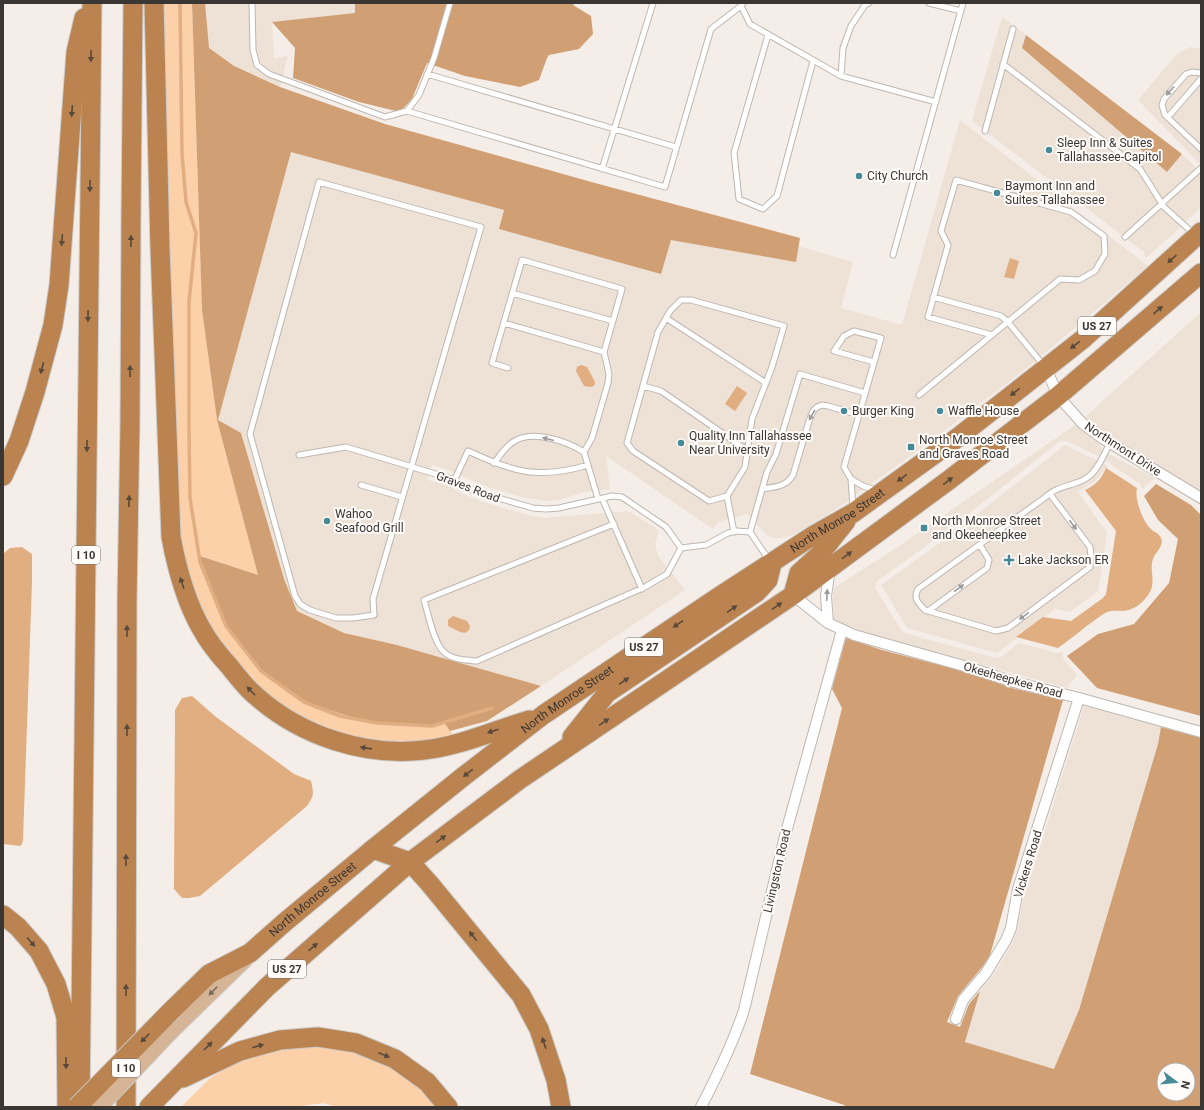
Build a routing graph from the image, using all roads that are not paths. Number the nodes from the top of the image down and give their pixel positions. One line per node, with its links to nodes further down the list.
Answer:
1 (87, 3): 59 (highway, one-way to 59)
2 (92, 3): 94 (highway, I 10, one-way to 94)
3 (133, 3): 96 (highway, I 10, one-way to 3)
4 (154, 3): 84 (highway, one-way to 4)
5 (252, 3): 22 (lane)
6 (450, 3): 18 (lane)
7 (653, 3): 24 (lane)
8 (869, 3): 19 (lane)
9 (929, 3): 12 (lane)
10 (963, 3): 12 (lane)
11 (742, 5): 14 (lane); 26 (lane)
12 (961, 11): 21 (lane)
13 (1013, 29): 16 (lane)
14 (768, 35): 15 (lane); 15 (lane)
15 (813, 61): 19 (lane)
16 (1003, 64): 25 (lane); 30 (lane)
17 (1201, 73): 23 (lane, one-way to 23)
18 (427, 74): 22 (lane); 24 (lane)
19 (840, 76): 21 (lane)
20 (1201, 79): 23 (lane)
21 (936, 102): 33 (lane)
22 (407, 111): 29 (lane)
23 (1168, 117): 27 (lane)
24 (614, 128): 26 (lane); 29 (lane)
25 (985, 131)
26 (676, 147): 29 (lane)
27 (1201, 148)
28 (1201, 168): 30 (lane)
29 (602, 169)
30 (1162, 204): 31 (lane); 32 (lane)
31 (1200, 236): 45 (highway, North Monroe Street / US 27, one-way to 45)
32 (1125, 237)
33 (893, 255)
34 (1201, 273): 50 (highway, US 27, one-way to 34)
35 (512, 293): 38 (lane); 38 (lane); 40 (lane)
36 (933, 297): 39 (lane); 39 (lane); 41 (lane)
37 (666, 318): 46 (lane); 46 (lane); 47 (lane)
38 (613, 321): 42 (lane)
39 (1008, 322): 41 (lane); 45 (lane)
40 (504, 323): 42 (lane); 44 (lane)
41 (992, 335): 49 (lane)
42 (604, 352): 54 (lane)
43 (874, 362): 43 (lane); 48 (lane)
44 (508, 368)
45 (1046, 368): 50 (street, Northmont Drive); 64 (highway, North Monroe Street / US 27, one-way to 64)
46 (766, 383): 53 (lane)
47 (643, 386): 53 (lane); 66 (lane)
48 (865, 393): 51 (lane); 63 (lane)
49 (919, 395)
50 (1058, 396): 52 (street, Northmont Drive); 77 (highway, US 27, one-way to 50)
51 (859, 415): 60 (lane); 63 (lane, one-way to 63)
52 (1110, 443): 65 (lane); 68 (street, Northmont Drive)
53 (748, 450): 66 (lane)
54 (584, 452): 56 (lane, one-way to 56); 57 (lane)
55 (299, 455): 58 (lane, Graves Road)
56 (494, 463): 57 (lane); 61 (lane)
57 (588, 465): 69 (lane)
58 (411, 466): 61 (lane, Graves Road); 67 (lane); 67 (lane)
59 (3, 476)
60 (851, 479): 64 (lane); 70 (lane)
61 (454, 480): 69 (lane, Graves Road)
62 (361, 485): 67 (lane)
63 (762, 489): 73 (lane)
64 (882, 493): 70 (highway, North Monroe Street / US 27)
65 (1050, 494): 74 (lane); 80 (lane, one-way to 80)
66 (726, 496): 72 (lane)
67 (402, 497)
68 (1201, 498)
69 (600, 499): 71 (lane); 75 (lane, Graves Road)
70 (853, 513): 76 (highway, North Monroe Street / US 27); 79 (highway)
71 (614, 524): 78 (lane); 78 (lane)
72 (734, 532): 73 (lane); 75 (lane)
73 (750, 532): 76 (lane)
74 (980, 544): 80 (lane, one-way to 74); 80 (lane)
75 (681, 548): 78 (lane)
76 (772, 564): 84 (highway, North Monroe Street / US 27, one-way to 84); 86 (highway, one-way to 76)
77 (830, 568): 79 (highway, US 27); 81 (street, one-way to 77)
78 (642, 589)
79 (793, 595): 81 (street, Okeeheepkee Road); 86 (highway, US 27, one-way to 79)
80 (928, 611)
81 (828, 623): 82 (street, Okeeheepkee Road)
82 (842, 630): 83 (street, Okeeheepkee Road); 100 (street, Livingston Road)
83 (1079, 698): 85 (street, Okeeheepkee Road); 91 (street, Vickers Road)
84 (543, 715): 87 (highway, North Monroe Street / US 27, one-way to 87)
85 (1201, 732)
86 (561, 751): 88 (highway, US 27, one-way to 86)
87 (373, 849): 88 (highway); 90 (highway, North Monroe Street / US 27)
88 (410, 862): 92 (highway, US 27, one-way to 88); 99 (highway, one-way to 88)
89 (3, 915): 93 (highway, one-way to 93)
90 (250, 954): 94 (highway, one-way to 94, bridge); 95 (main road, North Monroe Street / US 27, one-way to 95, bridge)
91 (956, 1019)
92 (171, 1083): 97 (highway, US 27); 98 (highway, one-way to 98)
93 (67, 1107)
94 (79, 1107)
95 (99, 1107)
96 (126, 1107)
97 (149, 1107)
98 (448, 1107)
99 (560, 1107)
100 (701, 1107)

